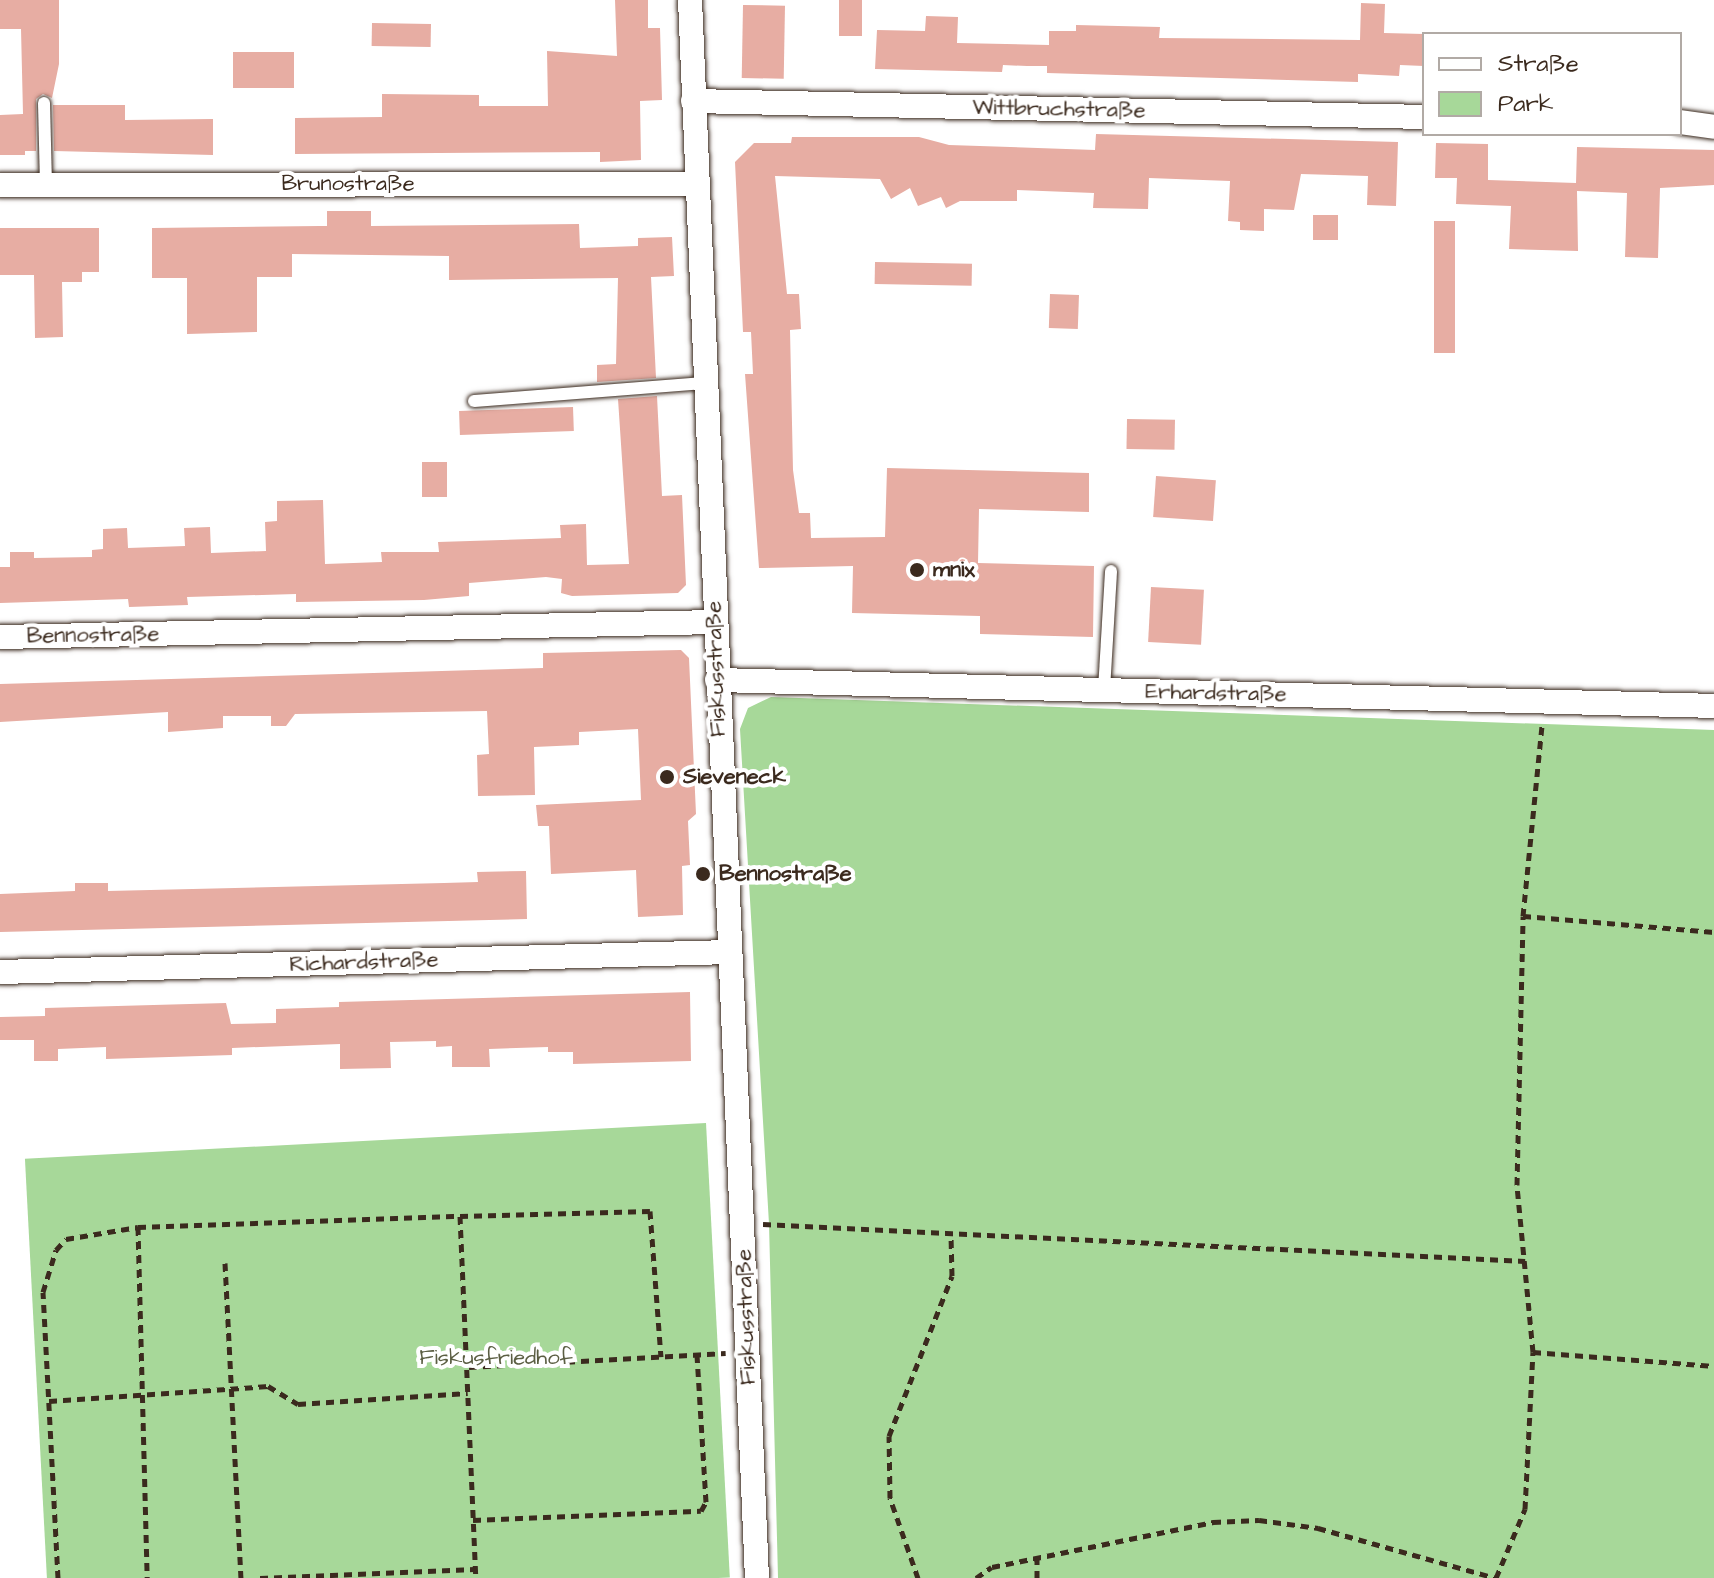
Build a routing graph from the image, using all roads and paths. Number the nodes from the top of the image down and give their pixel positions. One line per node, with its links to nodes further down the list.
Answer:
1 (690, 0): 2 (street, Fiskusstraße)
2 (693, 101): 4 (street, Wittbruchstraße); 7 (street, Fiskusstraße)
3 (44, 103): 9 (lane)
4 (1422, 117)
5 (1682, 122): 6 (street)
6 (1714, 127)
7 (695, 184): 9 (street, Brunostraße); 10 (street, Fiskusstraße)
8 (0, 185): 9 (street, Brunostraße)
9 (46, 185)
10 (704, 383): 11 (lane); 13 (street, Fiskusstraße)
11 (474, 401)
12 (1111, 571): 16 (lane)
13 (714, 622): 14 (street, Bennostraße); 15 (street, Fiskusstraße)
14 (0, 637)
15 (717, 680): 16 (street, Erhardstraße); 21 (street, Fiskusstraße)
16 (1104, 690): 17 (street, Erhardstraße)
17 (1537, 701): 18 (street, Erhardstraße); 19 (path)
18 (1714, 706)
19 (1523, 916): 20 (path); 27 (path)
20 (1714, 932)
21 (728, 952): 22 (street, Richardstraße); 24 (street, Fiskusstraße)
22 (0, 972)
23 (460, 1216): 25 (path); 32 (path); 34 (path)
24 (742, 1223): 26 (path); 29 (street, Fiskusstraße)
25 (138, 1227): 37 (path); 38 (path)
26 (951, 1235): 27 (path); 48 (path)
27 (1525, 1261): 30 (path)
28 (225, 1263): 35 (path)
29 (747, 1352): 31 (path); 47 (street, Fiskusstraße)
30 (1533, 1352): 33 (path); 51 (path)
31 (697, 1355): 32 (path); 39 (path)
32 (661, 1357): 34 (path)
33 (1714, 1366)
34 (468, 1367): 36 (path)
35 (231, 1388): 36 (path); 37 (path); 44 (path)
36 (468, 1393): 39 (path)
37 (145, 1396): 38 (path); 43 (path)
38 (49, 1401): 42 (path)
39 (473, 1520): 41 (path)
40 (1037, 1557): 49 (path); 50 (path); 51 (path)
41 (475, 1569): 45 (path); 46 (path)
42 (58, 1578)
43 (147, 1578)
44 (241, 1578)
45 (260, 1578)
46 (476, 1578)
47 (757, 1578)
48 (918, 1578)
49 (976, 1578)
50 (1037, 1578)
51 (1496, 1578)

